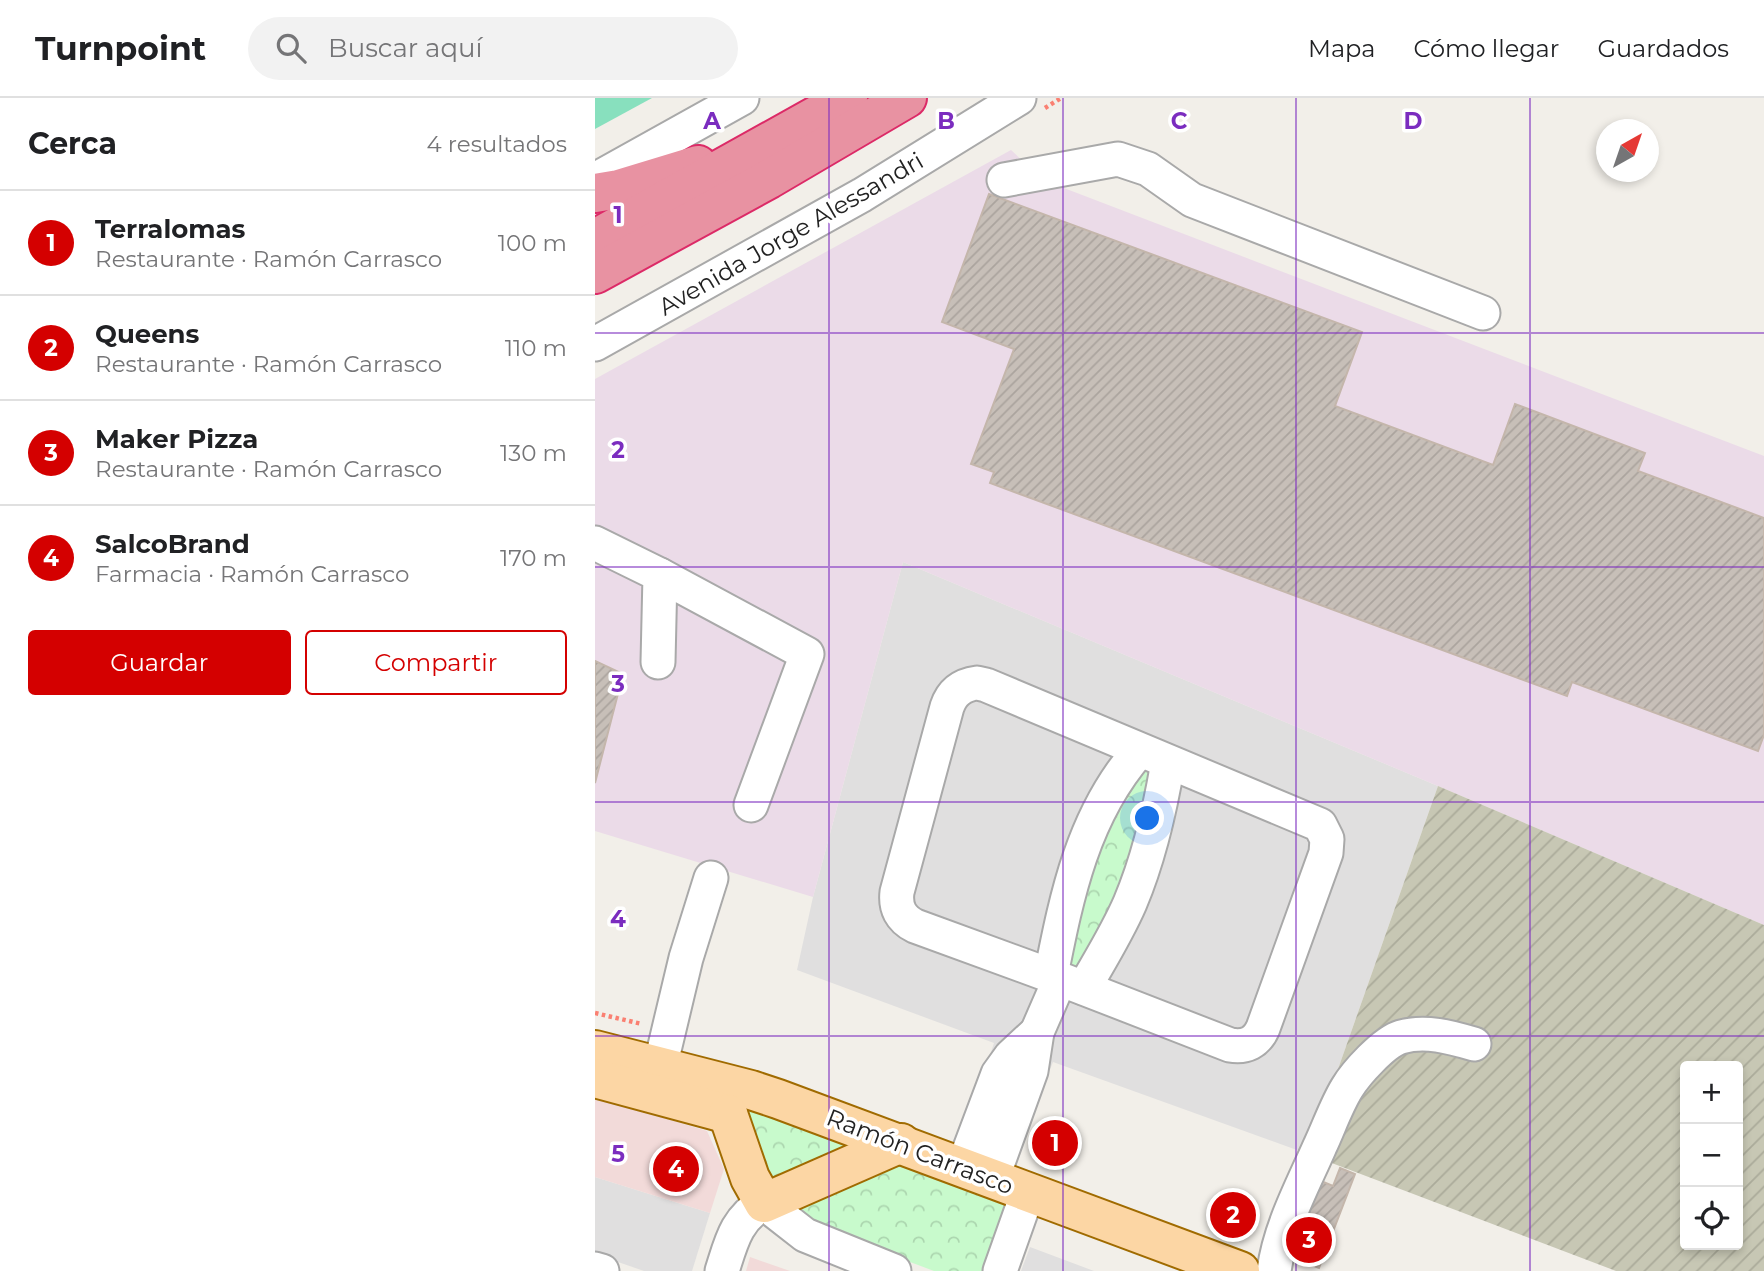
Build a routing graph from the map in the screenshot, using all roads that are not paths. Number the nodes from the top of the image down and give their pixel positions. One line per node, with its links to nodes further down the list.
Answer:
1 (848, 98): 5 (highway)
2 (907, 98): 10 (highway)
3 (1019, 98): 12 (street, Avenida Jorge Alessandri)
4 (720, 103): 6 (street)
5 (771, 143): 8 (highway); 9 (highway)
6 (595, 180)
7 (1004, 180): 11 (street)
8 (595, 193)
9 (595, 239)
10 (595, 274)
11 (1483, 313)
12 (595, 344)
13 (595, 543): 14 (street)
14 (660, 575): 15 (street); 17 (street)
15 (658, 662)
16 (1153, 757): 19 (street); 19 (street); 19 (street); 19 (street)
17 (751, 806)
18 (711, 878): 22 (street)
19 (1065, 981): 26 (street)
20 (1474, 1044): 35 (street)
21 (595, 1050): 22 (main road, Ramón Carrasco)
22 (650, 1051): 24 (main road, Ramón Carrasco)
23 (595, 1078): 24 (main road, Ramón Carrasco)
24 (739, 1102): 25 (main road, Ramón Carrasco); 28 (main road)
25 (901, 1143): 26 (main road, Ramón Carrasco); 28 (main road)
26 (977, 1173): 27 (main road, Ramón Carrasco)
27 (1028, 1192): 33 (street); 34 (main road, Ramón Carrasco)
28 (764, 1203): 31 (street); 32 (street)
29 (595, 1269): 30 (street)
30 (602, 1271)
31 (722, 1271)
32 (894, 1271)
33 (1000, 1271)
34 (1240, 1271)
35 (1274, 1271)

